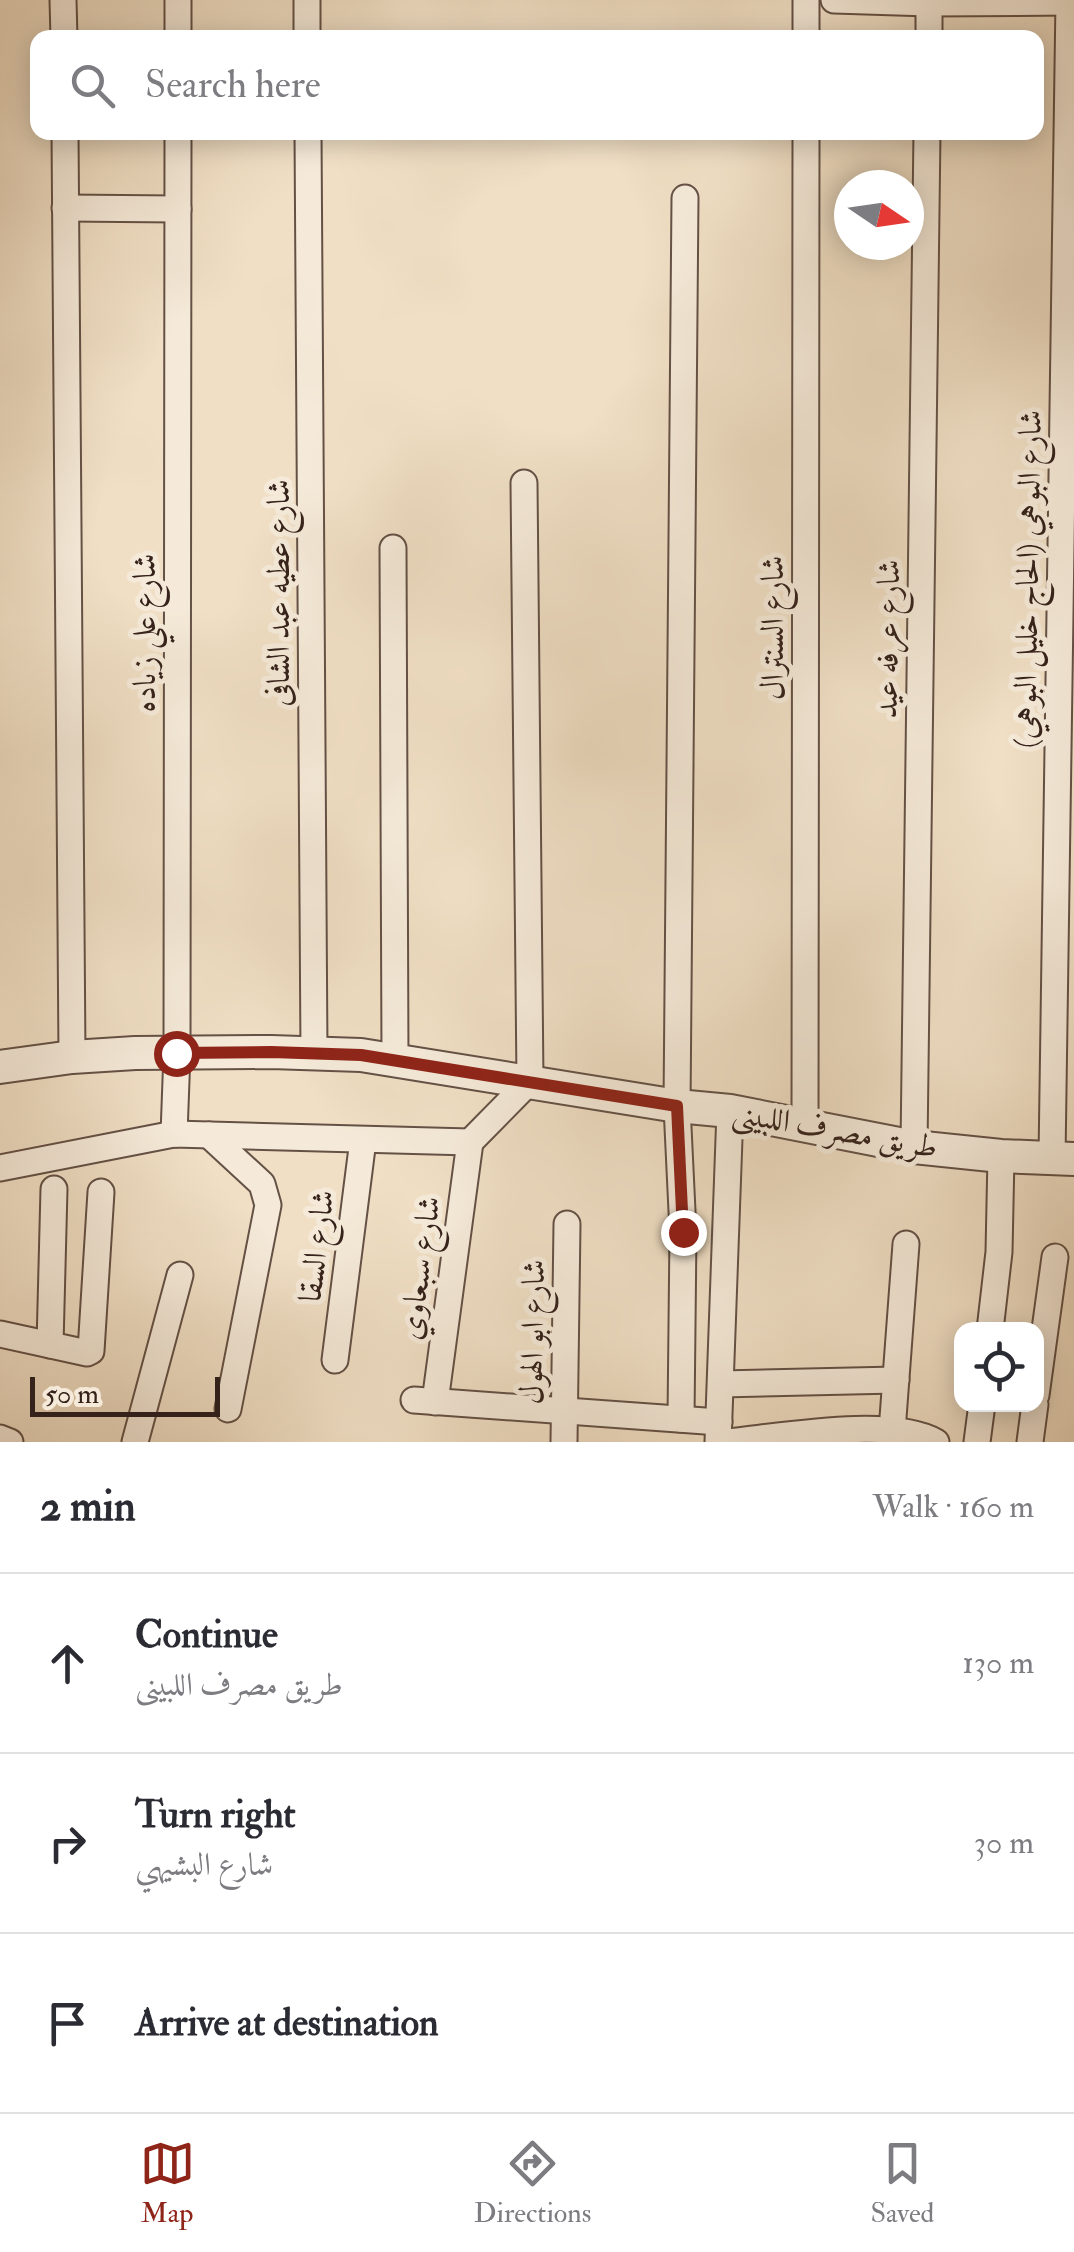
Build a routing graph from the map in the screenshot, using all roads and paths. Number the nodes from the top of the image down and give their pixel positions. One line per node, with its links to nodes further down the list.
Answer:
1 (63, 0): 8 (street)
2 (178, 0): 9 (street)
3 (307, 0): 10 (street)
4 (806, 0): 11 (street)
5 (834, 0): 7 (street)
6 (1070, 1): 7 (street); 38 (street, شارع البوهي (الحاج خليل البوهي))
7 (929, 2): 12 (street)
8 (64, 30)
9 (178, 30)
10 (307, 30)
11 (806, 30)
12 (928, 30)
13 (64, 140): 19 (street)
14 (178, 140): 20 (street, شارع علي زياده)
15 (308, 140): 24 (street, شارع عطيه عبد الشافى)
16 (806, 140): 31 (street, شارع السنترال)
17 (927, 140): 36 (street, شارع عرفه عيد)
18 (686, 198): 29 (street)
19 (65, 208): 20 (street); 25 (street)
20 (178, 209): 23 (street, شارع علي زياده)
21 (524, 483): 28 (street)
22 (393, 548): 26 (street)
23 (176, 1053): 24 (street, طريق مصرف اللبينى); 25 (street, طريق مصرف اللبينى); 32 (street, شارع علي زياده)
24 (314, 1053): 26 (street, طريق مصرف اللبينى)
25 (72, 1057): 27 (street, طريق مصرف اللبينى)
26 (395, 1059): 28 (street, طريق مصرف اللبينى)
27 (0, 1067)
28 (530, 1081): 29 (street, طريق مصرف اللبينى); 35 (street)
29 (677, 1106): 30 (street, طريق مصرف اللبينى); 57 (street)
30 (730, 1111): 31 (street, طريق مصرف اللبينى); 52 (street)
31 (805, 1124): 36 (street, طريق مصرف اللبينى)
32 (174, 1134): 33 (street); 39 (street)
33 (209, 1135): 34 (street); 53 (street)
34 (362, 1140): 35 (street); 50 (street, شارع السقا)
35 (470, 1142): 54 (street, شارع سبعاوي)
36 (914, 1147): 37 (street, طريق مصرف اللبينى)
37 (1001, 1156): 38 (street, طريق مصرف اللبينى); 46 (street)
38 (1063, 1159)
39 (0, 1168)
40 (54, 1190): 49 (street)
41 (101, 1192): 49 (street)
42 (568, 1224): 54 (street, شارع ابو الهول)
43 (906, 1244): 51 (street)
44 (1056, 1257): 48 (street)
45 (180, 1275): 62 (street)
46 (991, 1322)
47 (0, 1334): 49 (street)
48 (1044, 1340)
49 (50, 1345)
50 (335, 1360)
51 (896, 1380): 52 (street); 58 (street)
52 (721, 1384): 59 (street)
53 (228, 1408)
54 (564, 1411): 57 (street); 63 (street, شارع ابو الهول)
55 (981, 1412): 65 (street)
56 (1034, 1412): 66 (street)
57 (681, 1419): 59 (street)
58 (892, 1431): 59 (street); 64 (street)
59 (722, 1435)
60 (0, 1438): 61 (street)
61 (10, 1442)
62 (135, 1442)
63 (564, 1442)
64 (936, 1442)
65 (978, 1442)
66 (1030, 1442)

